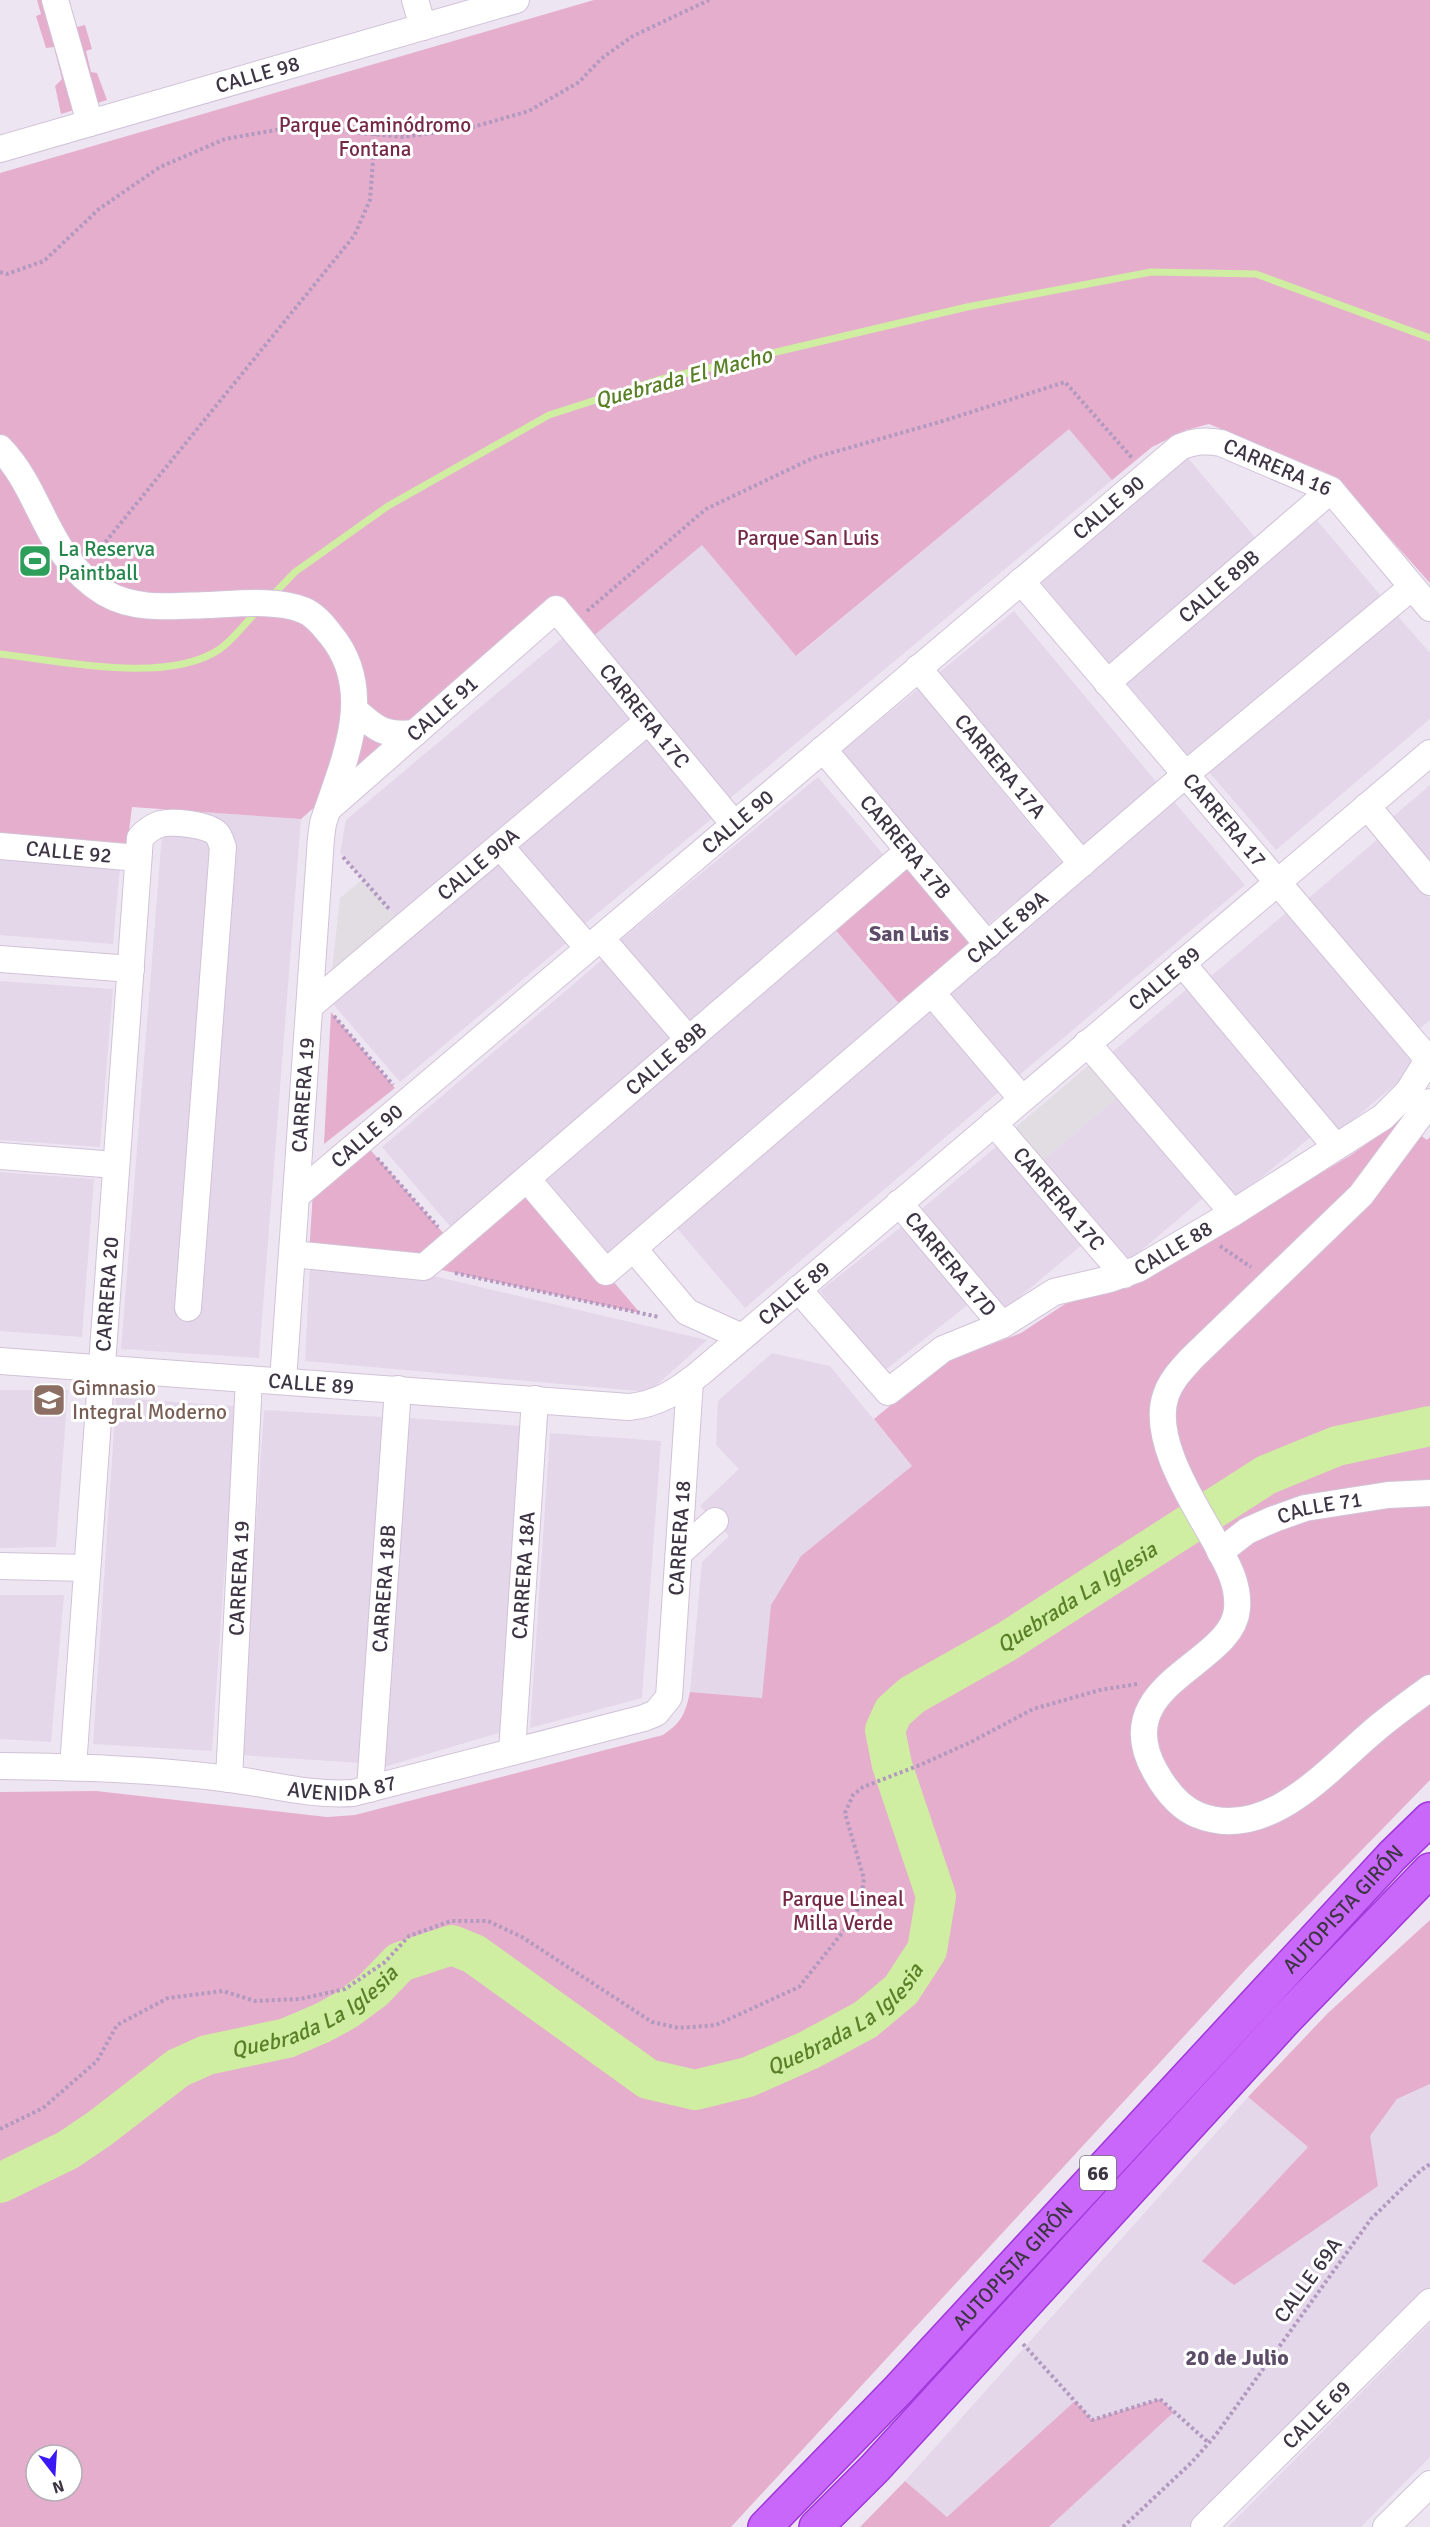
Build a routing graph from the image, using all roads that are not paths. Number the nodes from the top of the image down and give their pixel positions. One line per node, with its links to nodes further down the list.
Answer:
1 (55, 0): 5 (street)
2 (415, 0): 4 (street)
3 (516, 0): 4 (street, CALLE 98)
4 (423, 27): 5 (street, CALLE 98)
5 (90, 123): 6 (street, CALLE 98)
6 (0, 149)
7 (1180, 447): 9 (street, CARRERA 16); 10 (street, CALLE 90)
8 (0, 448): 16 (street, CARRERA 19)
9 (1331, 490): 11 (street, CARRERA 16); 15 (street, CALLE 89B)
10 (1021, 581): 14 (street, CALLE 90); 15 (street, CARRERA 17)
11 (1412, 587): 12 (street, CARRERA 16); 21 (street, CALLE 89A)
12 (1430, 608)
13 (563, 618): 17 (street, CARRERA 17C); 18 (street, CALLE 91)
14 (918, 668): 19 (street, CALLE 90); 29 (street, CARRERA 17A)
15 (1107, 683): 21 (street, CARRERA 17)
16 (355, 710): 18 (street); 23 (street, CARRERA 19)
17 (648, 721): 24 (street, CARRERA 17C); 26 (street, CALLE 90A)
18 (415, 733): 23 (street, CALLE 91)
19 (823, 749): 24 (street, CALLE 90); 27 (street, CARRERA 17B)
20 (1430, 753): 22 (street, CALLE 89)
21 (1185, 775): 29 (street, CALLE 89A); 31 (street, CARRERA 17)
22 (1367, 806): 30 (street); 31 (street, CALLE 89)
23 (325, 820): 38 (street, CARRERA 19)
24 (734, 824): 32 (street, CALLE 90)
25 (0, 846): 28 (street, CALLE 92)
26 (500, 846): 32 (street); 38 (street, CALLE 90A)
27 (908, 851): 33 (street, CARRERA 17B); 39 (street, CALLE 89B)
28 (138, 858): 36 (street, CARRERA 20); 56 (street, CARRERA 20)
29 (1082, 864): 33 (street, CALLE 89A)
30 (1430, 882)
31 (1276, 883): 35 (street, CALLE 89); 41 (street, CARRERA 17)
32 (594, 943): 39 (street); 49 (street, CALLE 90)
33 (988, 945): 37 (street, CALLE 89A)
34 (0, 959): 36 (street)
35 (1182, 963): 40 (street, CALLE 89); 45 (street)
36 (131, 969): 47 (street, CARRERA 20)
37 (932, 993): 42 (street); 52 (street, CALLE 89A)
38 (314, 1002): 49 (street, CARRERA 19)
39 (689, 1040): 48 (street, CALLE 89B)
40 (1088, 1043): 42 (street, CALLE 89); 51 (street)
41 (1429, 1058): 45 (street, CALLE 88)
42 (1022, 1100): 44 (street, CALLE 89)
43 (1430, 1102): 68 (street)
44 (994, 1123): 50 (street, CALLE 89); 54 (street, CARRERA 17C)
45 (1336, 1147): 51 (street, CALLE 88)
46 (0, 1156): 47 (street)
47 (117, 1165): 60 (street, CARRERA 20)
48 (526, 1179): 52 (street, CALLE 89A); 53 (street, CALLE 89B)
49 (296, 1196): 53 (street, CARRERA 19)
50 (899, 1203): 55 (street, CALLE 89); 57 (street, CARRERA 17D)
51 (1233, 1213): 54 (street, CALLE 88)
52 (634, 1249): 58 (street)
53 (292, 1254): 62 (street, CARRERA 19)
54 (1124, 1275): 57 (street, CALLE 88)
55 (798, 1289): 57 (street, CALLE 88); 58 (street, CALLE 89)
56 (188, 1308)
57 (1002, 1325)
58 (742, 1337): 63 (street, CALLE 89)
59 (8, 1362): 60 (street, CALLE 89)
60 (102, 1368): 61 (street, CALLE 89); 71 (street, CARRERA 20)
61 (249, 1378): 62 (street, CALLE 89); 77 (street, CARRERA 19)
62 (283, 1381): 64 (street, CALLE 89)
63 (690, 1381): 65 (street, CALLE 89); 69 (street, CARRERA 18)
64 (398, 1389): 65 (street, CALLE 89); 78 (street, CARRERA 18B)
65 (535, 1399): 74 (street, CARRERA 18A)
66 (1430, 1493): 68 (street, CALLE 71)
67 (715, 1521): 69 (street)
68 (1215, 1543): 72 (street)
69 (679, 1553): 73 (street, CARRERA 18)
70 (0, 1566): 71 (street)
71 (87, 1568): 76 (street, CARRERA 20)
72 (1430, 1688)
73 (669, 1697): 74 (street, AVENIDA 87)
74 (512, 1752): 78 (street, AVENIDA 87)
75 (0, 1766): 76 (street, AVENIDA 87)
76 (73, 1767): 77 (street, AVENIDA 87)
77 (229, 1779): 78 (street, AVENIDA 87)
78 (370, 1789)
79 (1430, 1820): 83 (highway, AUTOPISTA GIRÓN / 66)
80 (1430, 1870): 84 (highway, AUTOPISTA GIRÓN / 66)
81 (1430, 2302): 85 (street, CALLE 69)
82 (1430, 2484): 86 (street)
83 (765, 2527)
84 (816, 2527)
85 (1204, 2527)
86 (1386, 2527)

